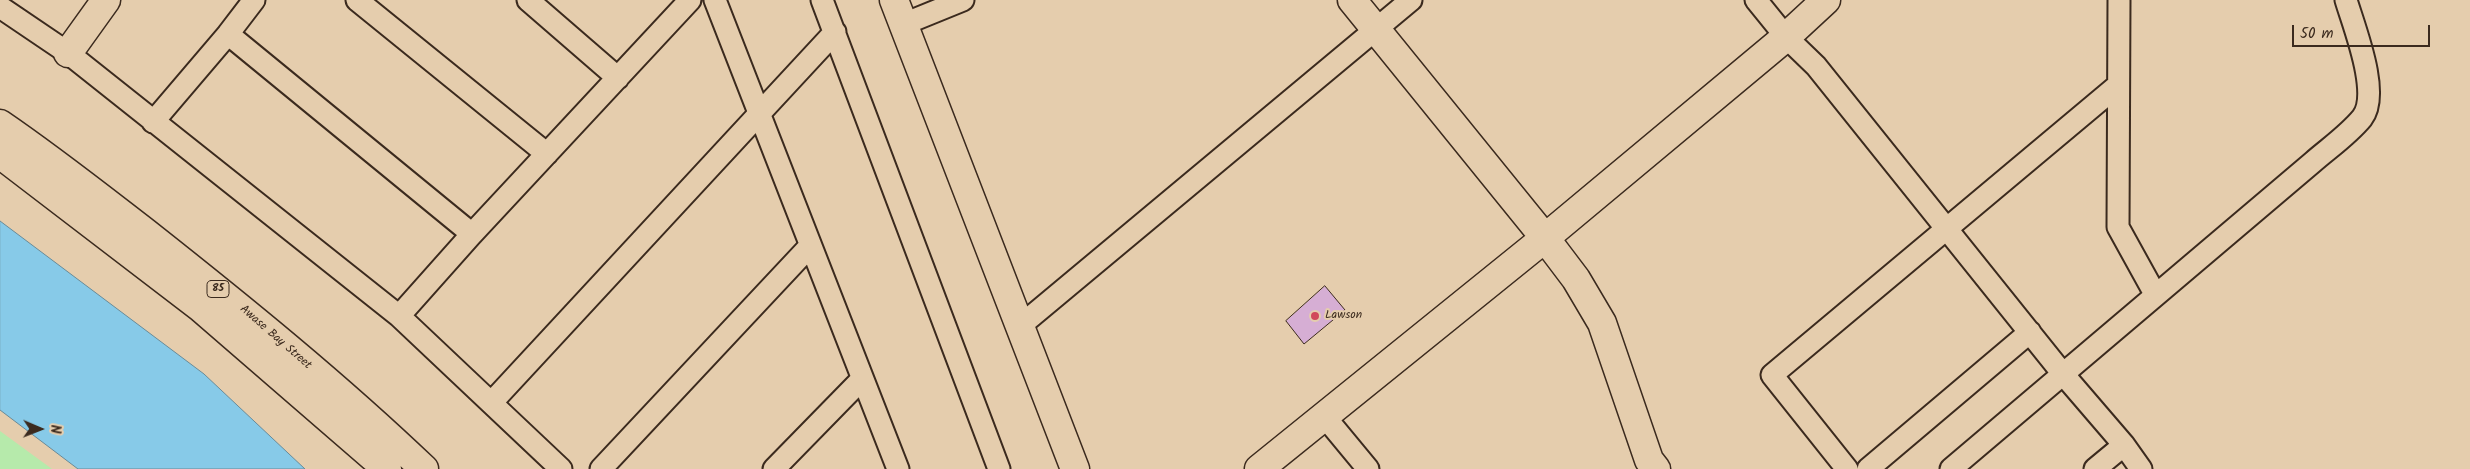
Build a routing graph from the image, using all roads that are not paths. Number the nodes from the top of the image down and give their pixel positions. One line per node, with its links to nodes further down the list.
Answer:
1 (106, 0): 21 (street)
2 (254, 0): 19 (street)
3 (357, 0): 28 (street)
4 (528, 0): 22 (street)
5 (690, 0): 22 (street)
6 (715, 0): 24 (street)
7 (822, 0): 18 (street)
8 (963, 0): 16 (street)
9 (1352, 0): 17 (street)
10 (1411, 0): 17 (street)
11 (1756, 0): 20 (street)
12 (1826, 0): 20 (street)
13 (2119, 0): 23 (street)
14 (2346, 0): 33 (street)
15 (0, 7): 21 (street)
16 (899, 12): 35 (street)
17 (1376, 29): 31 (street); 35 (street)
18 (834, 32): 24 (street); 48 (street)
19 (228, 34): 25 (street); 30 (street)
20 (1786, 36): 29 (street); 31 (street)
21 (68, 53): 25 (street)
22 (618, 78): 28 (street)
23 (2117, 86): 29 (street); 33 (street)
24 (758, 114): 32 (street); 39 (street)
25 (153, 122): 34 (street)
26 (0, 124): 43 (street, Awase Bay Street / 85)
27 (0, 154): 42 (street, Awase Bay Street / 85)
28 (547, 154): 30 (street)
29 (1947, 229): 36 (street); 53 (street)
30 (472, 234): 34 (street)
31 (1545, 238): 40 (street); 52 (street)
32 (810, 246): 38 (street); 45 (street)
33 (2155, 294): 37 (street)
34 (399, 316): 39 (street)
35 (1020, 326): 49 (street)
36 (2030, 332): 37 (street); 54 (street)
37 (2064, 374): 41 (street); 55 (street)
38 (862, 379): 46 (street); 47 (street)
39 (492, 402): 44 (street)
40 (1324, 417): 50 (street); 51 (street)
41 (2124, 445): 56 (street); 57 (street)
42 (387, 469)
43 (424, 469)
44 (561, 469)
45 (601, 469)
46 (774, 469)
47 (898, 469)
48 (1000, 469)
49 (1075, 469)
50 (1260, 469)
51 (1368, 469)
52 (1656, 469)
53 (1847, 469)
54 (1868, 469)
55 (1952, 469)
56 (2095, 469)
57 (2141, 469)

